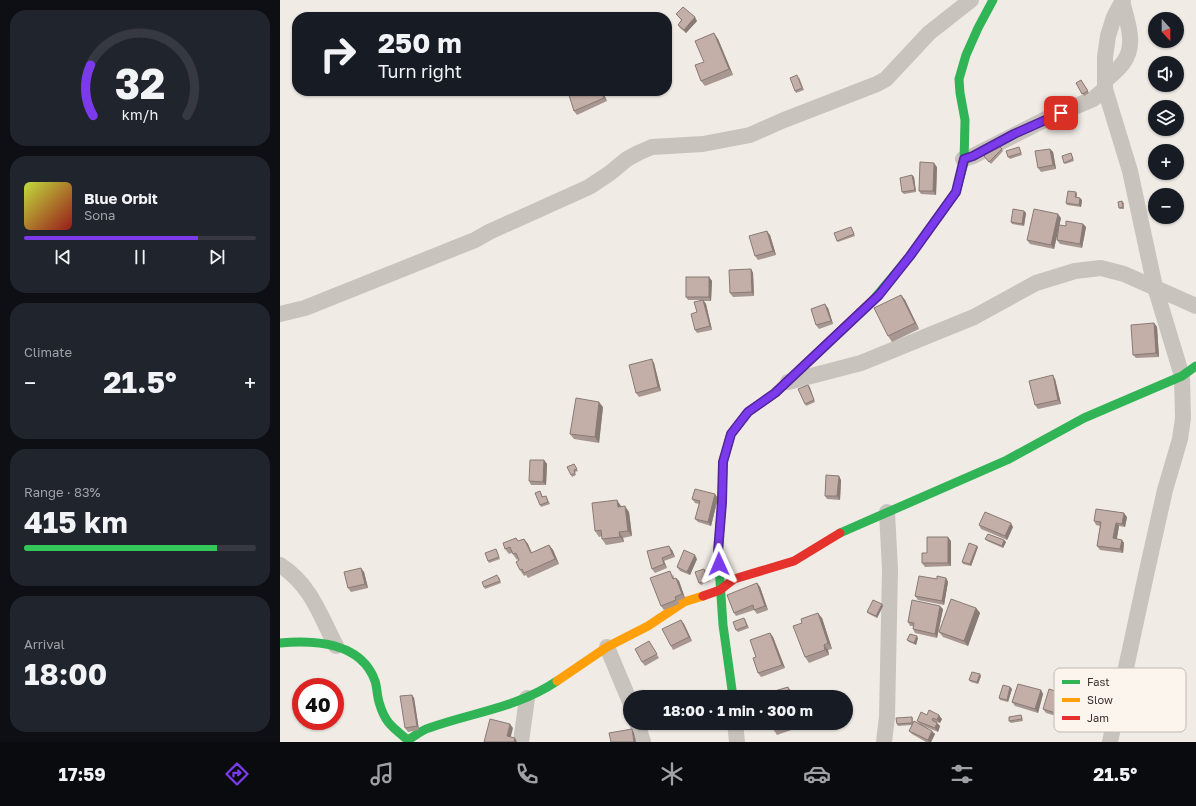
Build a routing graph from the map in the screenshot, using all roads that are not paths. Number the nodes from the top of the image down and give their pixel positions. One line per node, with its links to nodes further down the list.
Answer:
1 (971, 0): 8 (street)
2 (994, 0): 5 (street)
3 (1122, 0): 4 (street); 4 (street)
4 (1105, 85): 5 (street); 6 (street)
5 (963, 159): 11 (street)
6 (1155, 287): 7 (street); 10 (street); 11 (street)
7 (1196, 306)
8 (280, 314)
9 (1196, 366): 10 (street)
10 (1182, 376): 12 (street); 18 (street)
11 (786, 383): 14 (street)
12 (887, 512): 14 (street); 28 (street)
13 (280, 565): 16 (street)
14 (720, 590): 17 (street); 20 (street)
15 (280, 643): 16 (street)
16 (336, 646): 21 (street)
17 (608, 647): 19 (street); 21 (street)
18 (1126, 668)
19 (625, 690)
20 (732, 690)
21 (528, 698): 25 (street)
22 (639, 730): 26 (street)
23 (736, 730): 27 (street)
24 (1112, 732): 29 (street)
25 (521, 742)
26 (643, 742)
27 (737, 742)
28 (884, 742)
29 (1110, 742)

